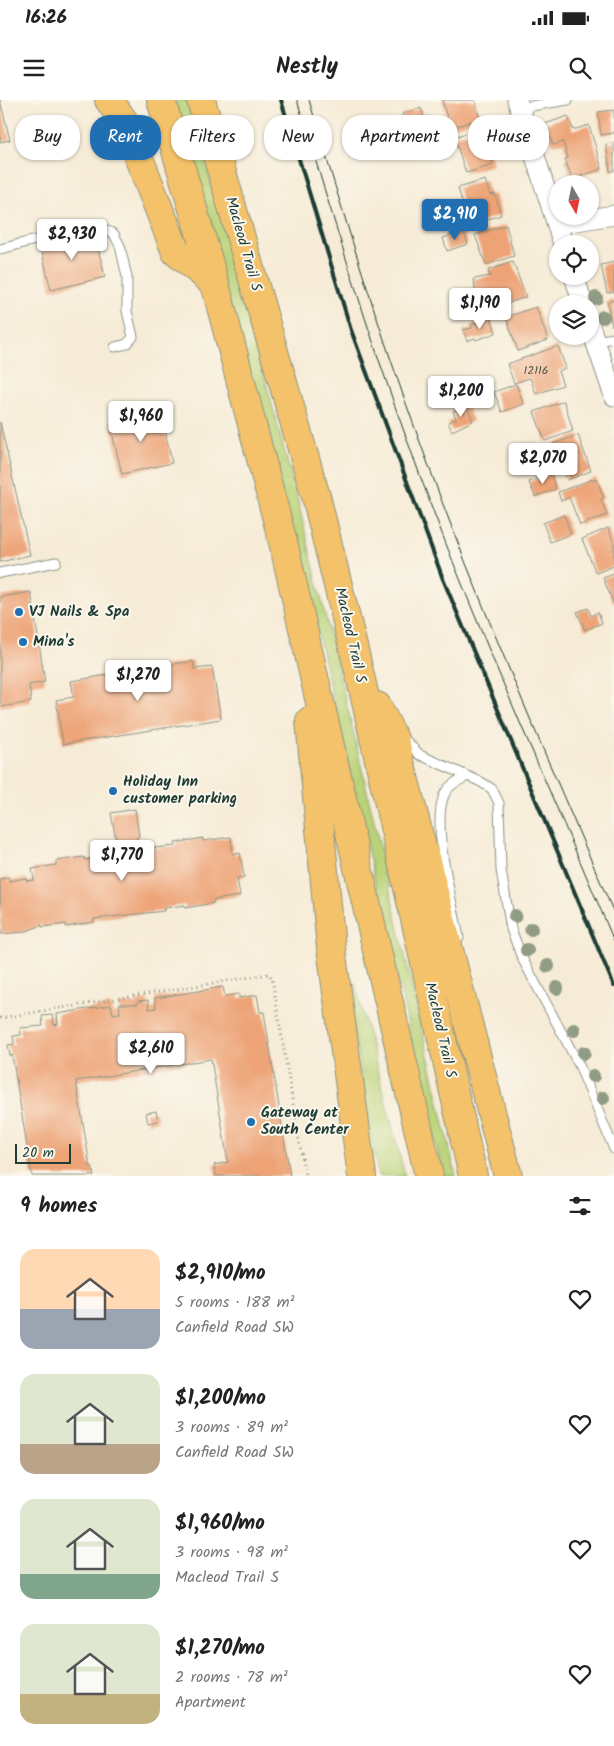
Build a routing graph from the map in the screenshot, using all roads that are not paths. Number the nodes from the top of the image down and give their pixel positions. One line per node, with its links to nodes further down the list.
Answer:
1 (110, 100): 10 (highway)
2 (160, 100): 10 (highway)
3 (201, 100): 19 (highway, Macleod Trail S)
4 (568, 100): 5 (lane)
5 (518, 104): 6 (street)
6 (549, 199)
7 (614, 215): 8 (street)
8 (599, 217)
9 (0, 249): 14 (lane)
10 (214, 284): 18 (highway)
11 (599, 335): 12 (lane)
12 (614, 338)
13 (597, 345): 15 (street)
14 (115, 348)
15 (614, 396)
16 (56, 562): 17 (lane)
17 (0, 573)
18 (301, 618): 26 (highway); 27 (highway)
19 (359, 672): 20 (highway); 28 (highway, Macleod Trail S)
20 (384, 720): 21 (lane); 24 (highway)
21 (466, 777): 22 (lane); 25 (lane)
22 (461, 947)
23 (466, 977): 24 (lane)
24 (491, 1113): 29 (highway)
25 (614, 1148)
26 (362, 1176)
27 (429, 1176)
28 (473, 1176)
29 (508, 1176)

